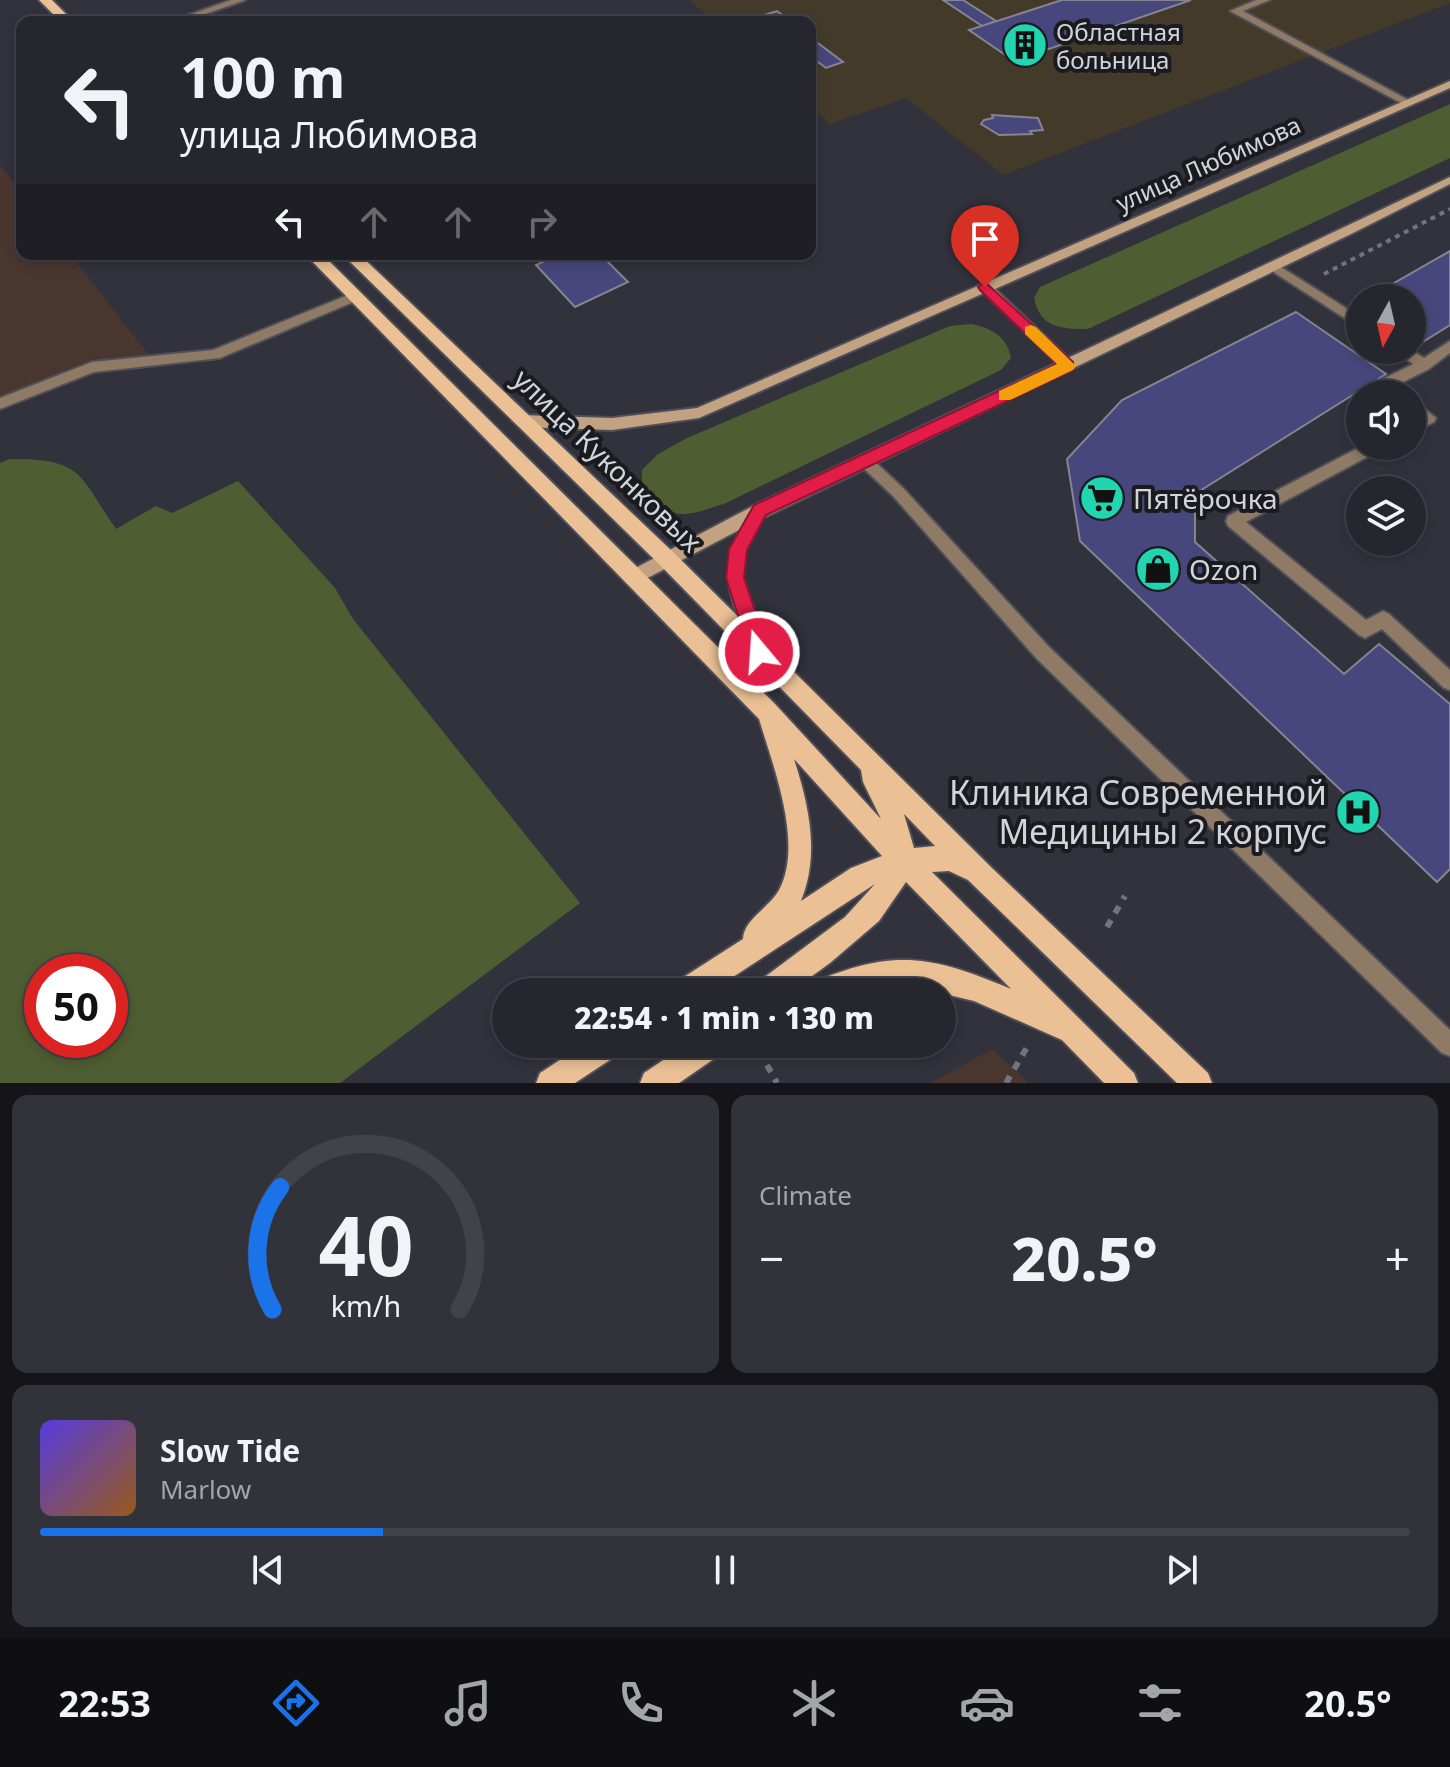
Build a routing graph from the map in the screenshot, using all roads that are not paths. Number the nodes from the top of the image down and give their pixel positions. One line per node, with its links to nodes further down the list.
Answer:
1 (45, 0): 5 (main road)
2 (63, 0): 6 (main road)
3 (240, 0): 7 (street)
4 (1265, 0): 9 (street)
5 (62, 16)
6 (80, 16)
7 (192, 16)
8 (1450, 84): 9 (main road, улица Любимова)
9 (1407, 102): 14 (main road, улица Любимова)
10 (1450, 180): 13 (main road)
11 (319, 260): 15 (main road)
12 (356, 260): 22 (main road, улица Куконковых)
13 (1276, 268): 16 (street); 19 (main road)
14 (985, 287): 19 (main road); 22 (main road, улица Любимова)
15 (353, 297): 21 (street); 27 (main road)
16 (1346, 314)
17 (1450, 346): 18 (street)
18 (1424, 365): 20 (street)
19 (1068, 366): 24 (main road)
20 (1394, 380)
21 (0, 404)
22 (520, 421): 26 (main road, улица Куконковых)
23 (1349, 460): 29 (street)
24 (865, 461): 25 (main road); 41 (street)
25 (760, 510): 26 (main road); 28 (main road)
26 (667, 559): 27 (main road); 28 (main road, улица Куконковых)
27 (632, 578): 30 (main road)
28 (759, 652): 31 (main road, улица Куконковых)
29 (1450, 682)
30 (767, 712): 32 (main road); 34 (main road)
31 (836, 729): 32 (main road); 33 (main road, улица Куконковых)
32 (903, 861): 33 (main road); 34 (main road); 36 (main road); 40 (main road)
33 (984, 878): 47 (main road, улица Куконковых)
34 (715, 973): 35 (main road)
35 (707, 978)
36 (786, 978)
37 (860, 978): 38 (main road)
38 (945, 978)
39 (956, 980): 40 (main road)
40 (1076, 1035): 46 (main road)
41 (1450, 1045)
42 (588, 1058): 44 (main road)
43 (691, 1058): 45 (main road)
44 (550, 1083)
45 (654, 1083)
46 (1124, 1083)
47 (1198, 1083)

